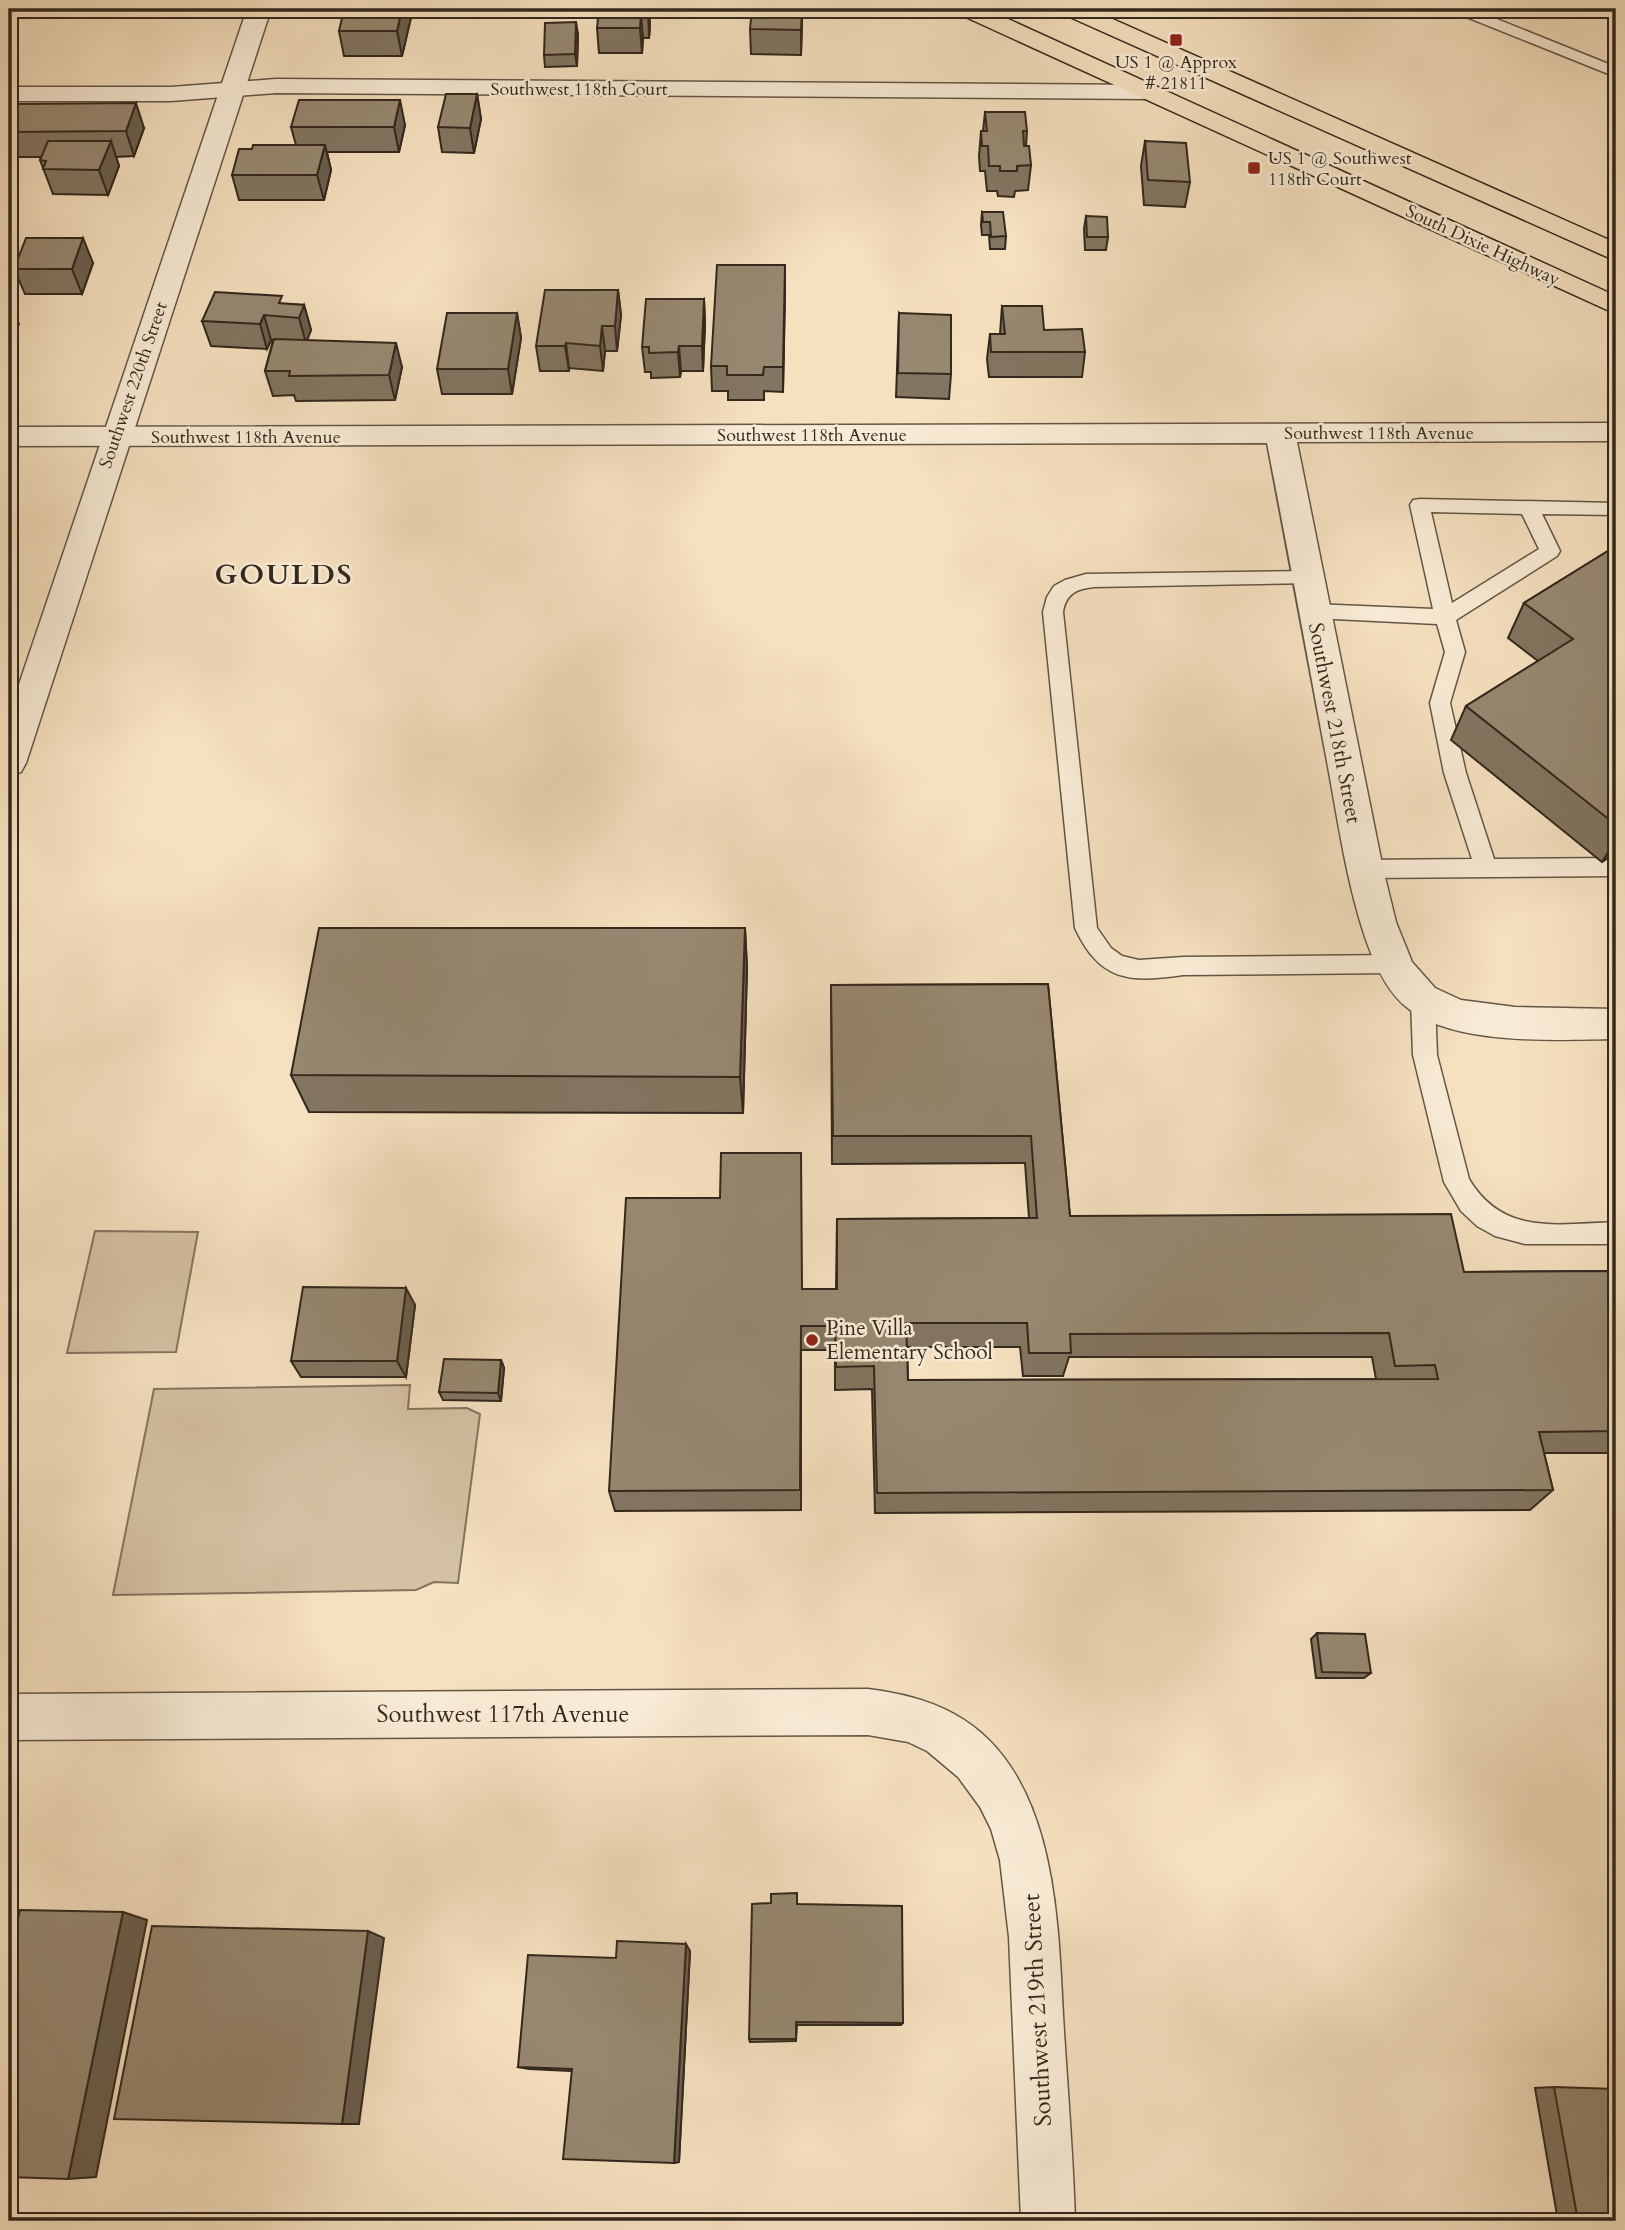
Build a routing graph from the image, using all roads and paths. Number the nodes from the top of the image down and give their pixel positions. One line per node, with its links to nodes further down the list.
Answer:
1 (259, 9): 7 (street, Southwest 220th Street)
2 (968, 9): 8 (highway, South Dixie Highway)
3 (1071, 9): 5 (highway)
4 (1460, 9): 6 (lane)
5 (1143, 41): 8 (highway); 10 (highway)
6 (1616, 72)
7 (233, 90): 8 (street, Southwest 118th Court); 9 (street, Southwest 118th Court); 16 (street, Southwest 220th Street)
8 (1149, 92): 11 (highway); 12 (highway, South Dixie Highway)
9 (9, 94)
10 (1616, 253)
11 (1616, 258)
12 (1616, 306)
13 (1616, 432): 14 (street, Southwest 118th Avenue)
14 (1280, 433): 16 (street, Southwest 118th Avenue); 19 (street, Southwest 218th Street)
15 (9, 437): 16 (street, Southwest 118th Avenue)
16 (115, 438): 22 (street, Southwest 220th Street)
17 (1529, 507): 18 (lane); 21 (lane); 21 (lane)
18 (1616, 509)
19 (1307, 579): 20 (street, Southwest 218th Street); 26 (lane)
20 (1313, 611): 21 (lane); 25 (street, Southwest 218th Street)
21 (1445, 617): 24 (lane)
22 (9, 763)
23 (1616, 867): 24 (lane)
24 (1486, 868): 25 (lane)
25 (1365, 869): 26 (street, Southwest 218th Street)
26 (1394, 964): 27 (street, Southwest 218th Street)
27 (1423, 1001): 28 (street); 29 (lane)
28 (1616, 1024)
29 (1616, 1233)
30 (9, 1717): 31 (street, Southwest 117th Avenue)
31 (980, 1768): 32 (street, Southwest 219th Street)
32 (1048, 2221)

